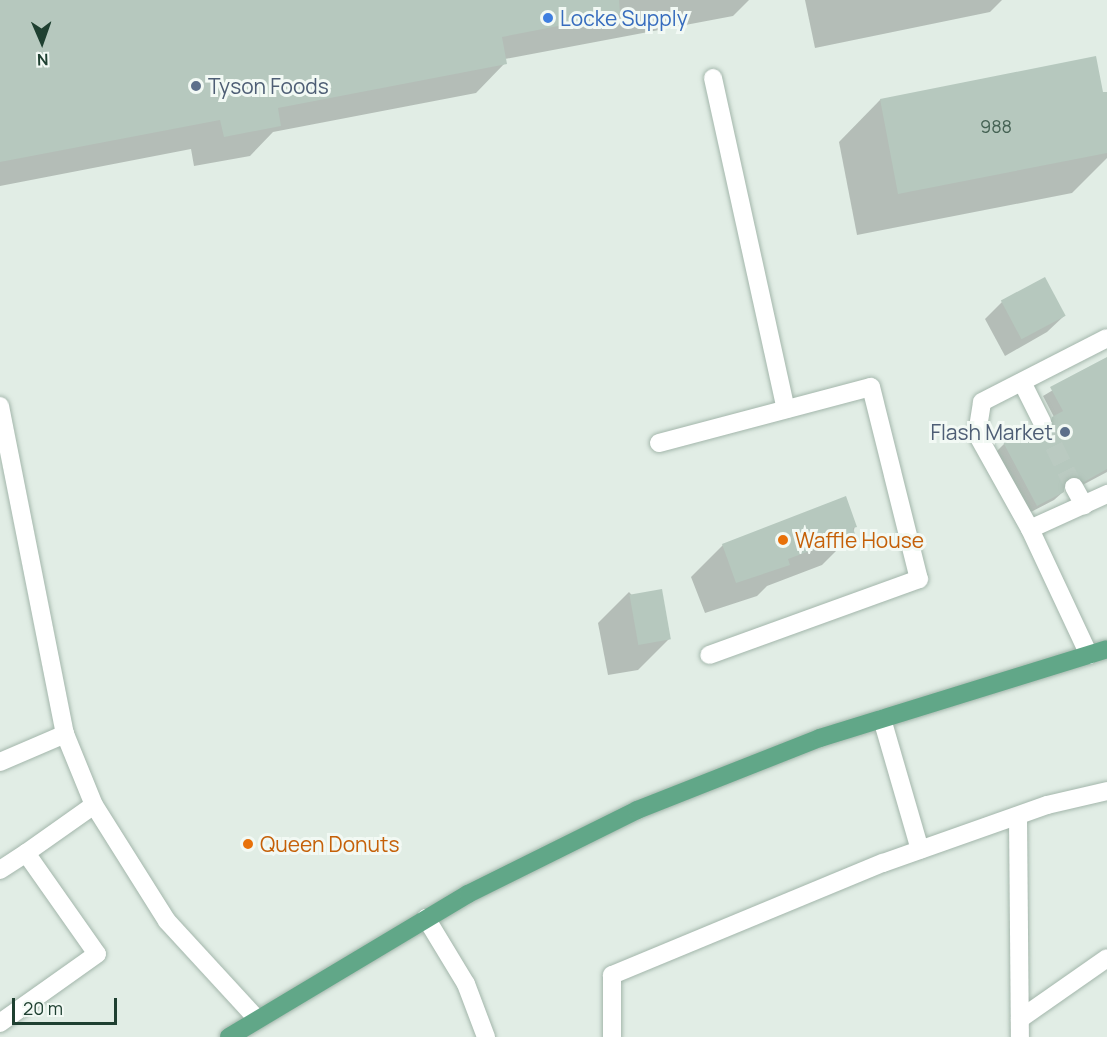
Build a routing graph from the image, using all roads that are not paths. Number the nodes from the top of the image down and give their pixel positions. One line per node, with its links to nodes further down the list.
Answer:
1 (713, 78): 5 (lane)
2 (1107, 338): 3 (lane)
3 (1022, 382): 6 (lane); 11 (lane)
4 (0, 406): 16 (lane)
5 (786, 409): 7 (lane); 13 (lane)
6 (1042, 422)
7 (659, 442)
8 (1074, 487): 10 (lane)
9 (1107, 494): 10 (lane)
10 (1084, 504): 11 (lane)
11 (1030, 529): 14 (lane)
12 (1107, 649): 14 (main road)
13 (709, 655)
14 (1089, 655): 15 (main road)
15 (882, 719): 21 (lane); 24 (main road)
16 (65, 734): 17 (lane); 19 (lane)
17 (0, 762)
18 (1107, 791): 20 (lane)
19 (94, 805): 22 (lane); 26 (lane)
20 (1018, 816): 21 (lane); 28 (lane)
21 (920, 850): 31 (lane)
22 (26, 853): 23 (lane); 27 (lane)
23 (0, 870)
24 (426, 918): 26 (main road); 30 (lane)
25 (1107, 958): 28 (lane)
26 (257, 1019): 29 (main road)
27 (0, 1023)
28 (1020, 1028)
29 (229, 1037)
30 (486, 1037)
31 (612, 1037)

